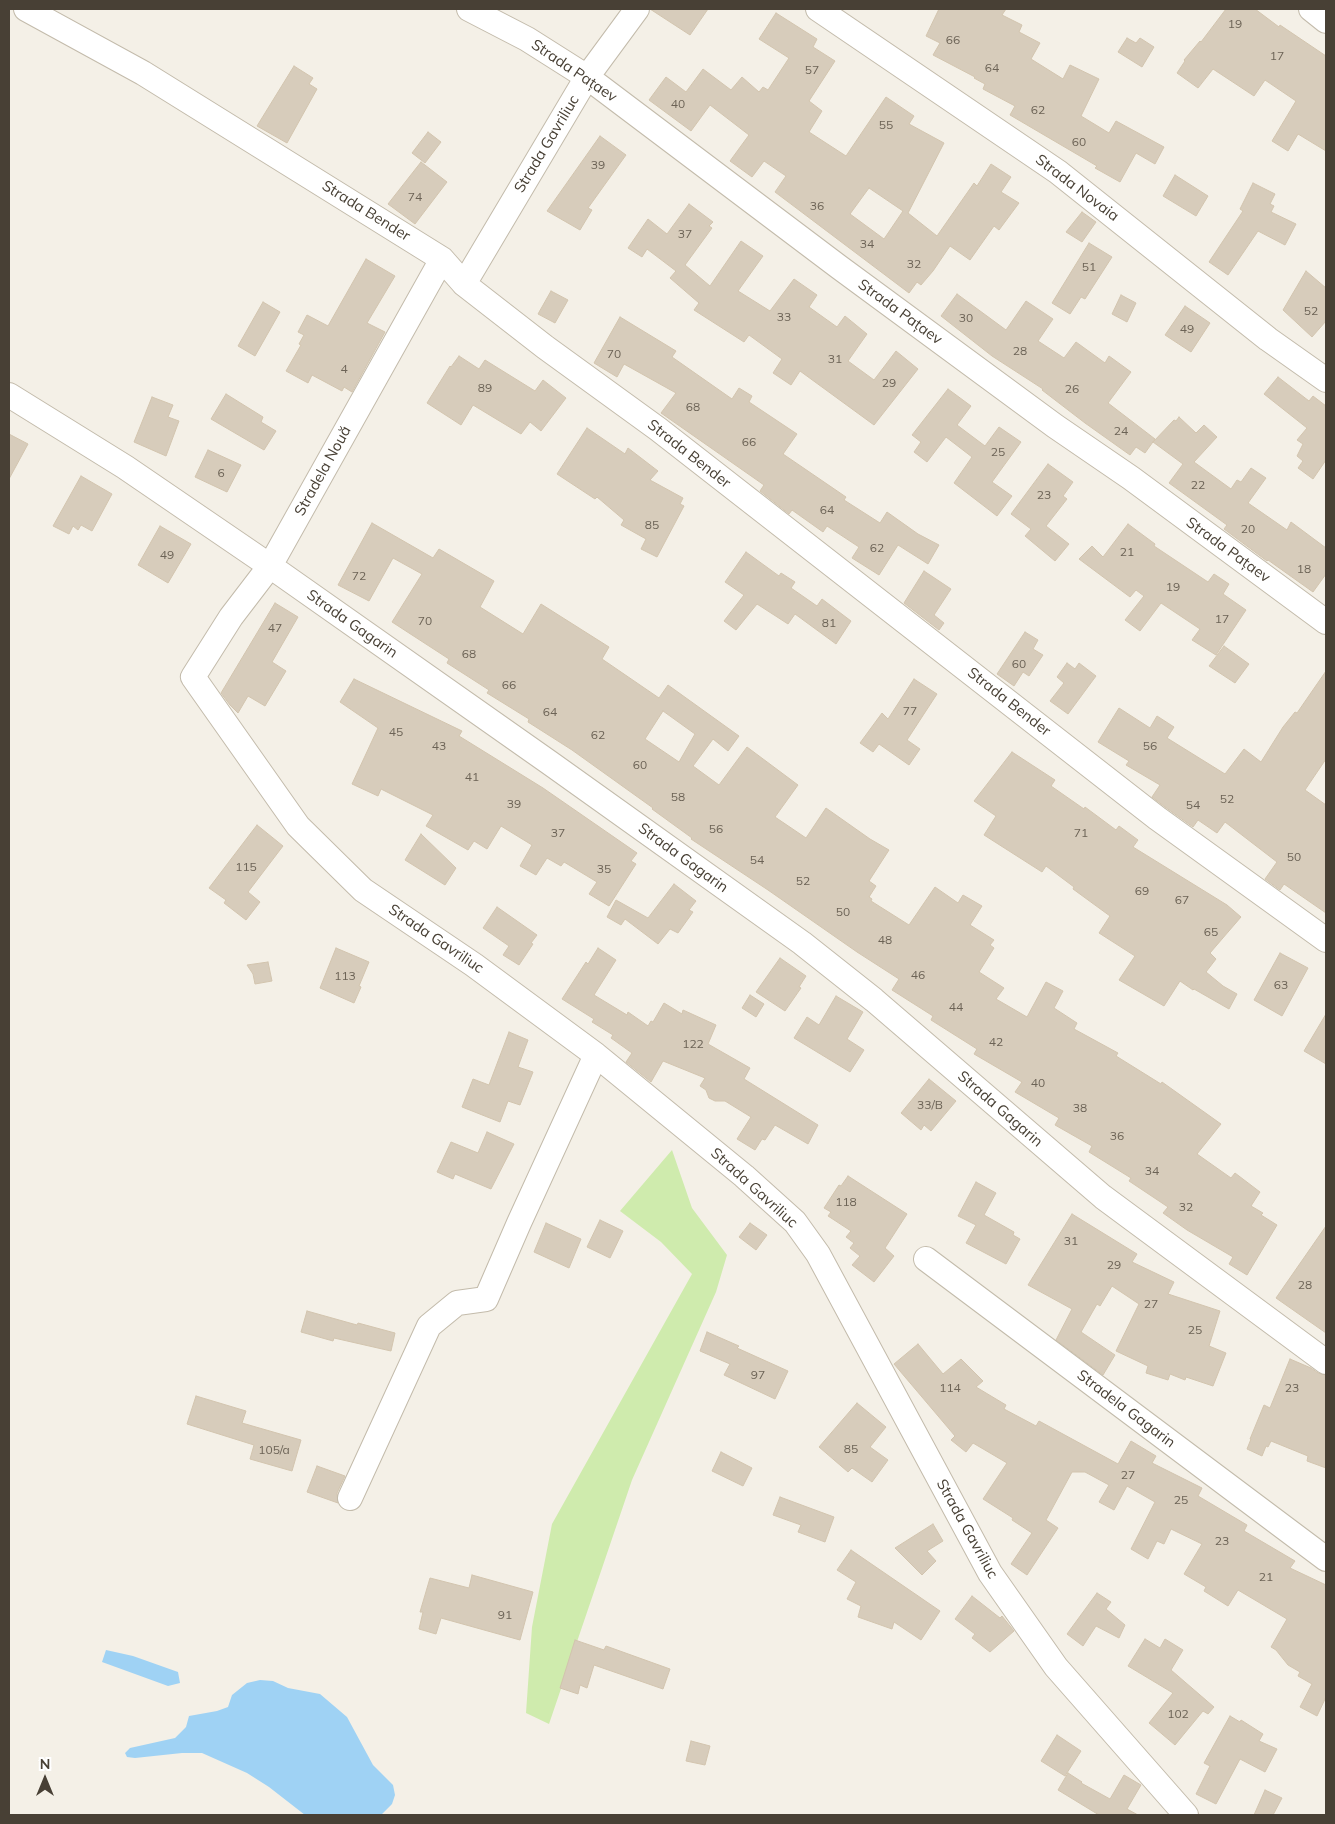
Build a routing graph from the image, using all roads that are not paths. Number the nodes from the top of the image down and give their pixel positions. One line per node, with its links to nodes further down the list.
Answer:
1 (26, 9): 8 (street, Strada Bender)
2 (469, 9): 7 (street, Strada Pațaev)
3 (637, 9): 7 (street, Strada Gavriliuc)
4 (818, 9): 10 (street, Strada Novaia)
5 (1311, 9): 6 (street)
6 (1326, 20)
7 (588, 77): 9 (street, Strada Gavriliuc); 13 (street, Strada Pațaev)
8 (442, 259): 9 (street, Strada Bender); 12 (street, Stradela Nouă)
9 (464, 284): 15 (street, Strada Bender)
10 (1326, 380)
11 (9, 395): 12 (street, Strada Gagarin)
12 (270, 566): 14 (street, Stradela Nouă); 18 (street, Strada Gagarin)
13 (1326, 622)
14 (193, 676): 16 (street, Strada Gavriliuc)
15 (1326, 940)
16 (596, 1055): 19 (street); 21 (street, Strada Gavriliuc)
17 (926, 1259): 20 (street, Stradela Gagarin)
18 (1326, 1362)
19 (350, 1498)
20 (1326, 1559)
21 (1186, 1815)

